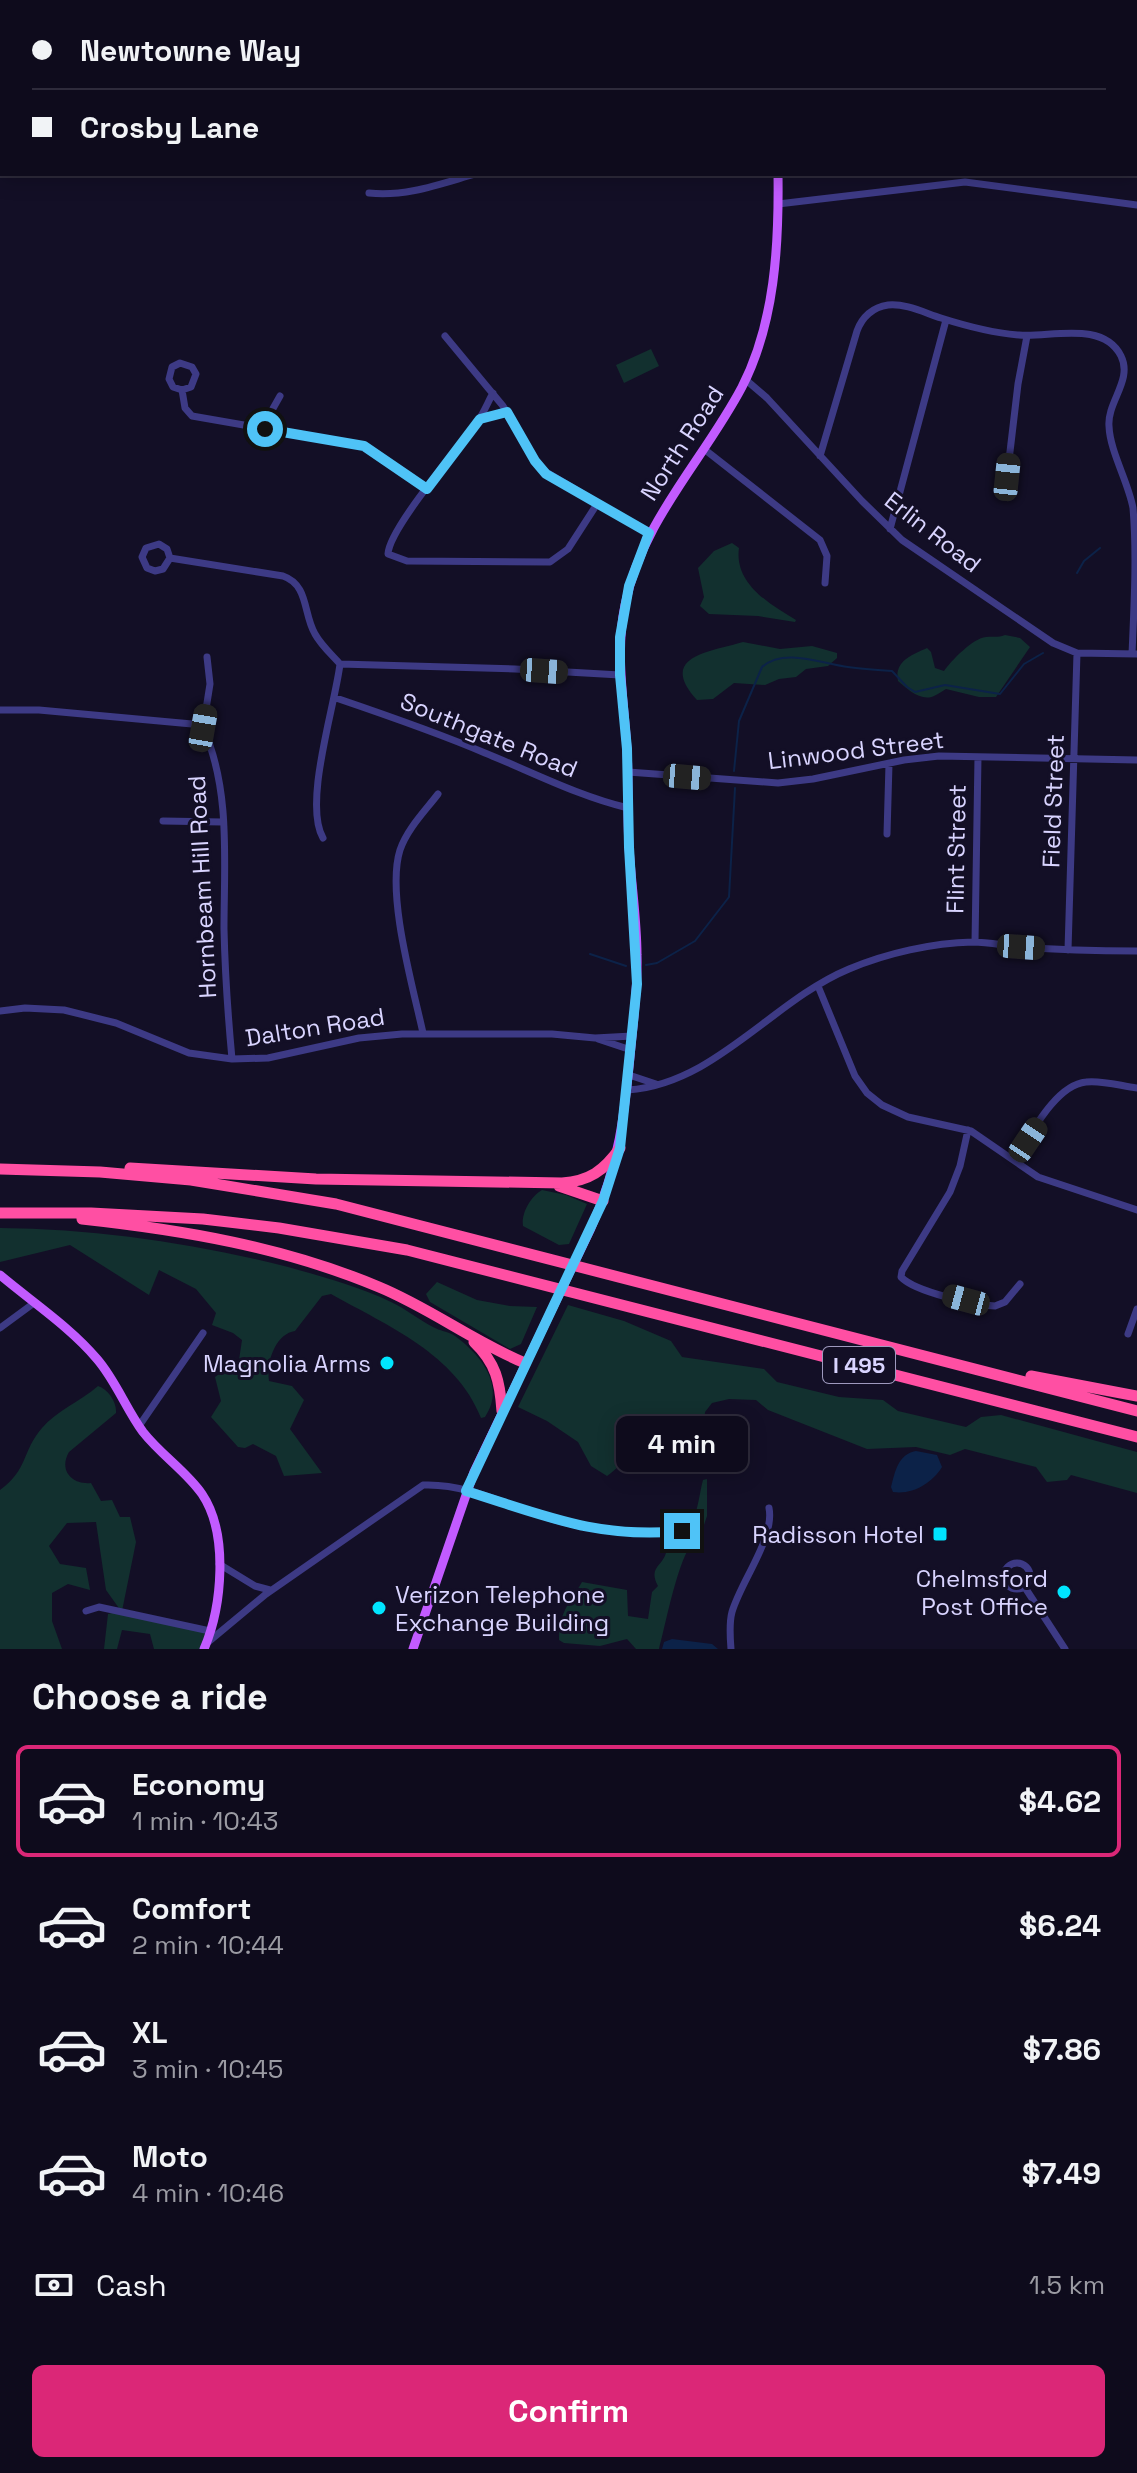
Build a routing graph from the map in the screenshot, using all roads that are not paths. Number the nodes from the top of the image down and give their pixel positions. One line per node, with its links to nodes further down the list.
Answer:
1 (468, 176): 3 (street)
2 (778, 176): 4 (main road, North Road)
3 (369, 193)
4 (778, 204): 5 (street); 9 (main road, North Road)
5 (1137, 205)
6 (946, 320): 8 (street); 17 (street); 21 (street)
7 (445, 336): 11 (street)
8 (1027, 336): 18 (street); 26 (street)
9 (746, 380): 16 (main road, North Road); 17 (street, Erlin Road)
10 (182, 390): 15 (street)
11 (493, 393): 13 (street); 14 (street)
12 (280, 396): 15 (street)
13 (507, 412): 14 (street); 20 (street)
14 (480, 419): 19 (street)
15 (265, 429): 19 (street)
16 (704, 449): 22 (main road, North Road); 24 (street)
17 (820, 456): 21 (street, Erlin Road)
18 (1007, 477)
19 (427, 489): 20 (street)
20 (597, 504): 22 (street)
21 (890, 529): 25 (street, Erlin Road)
22 (649, 533): 29 (main road, North Road)
23 (170, 558): 28 (street)
24 (825, 583)
25 (1077, 653): 26 (street, Erlin Road); 34 (street, Field Street)
26 (1134, 654)
27 (207, 657): 32 (street)
28 (340, 664): 29 (street); 30 (street)
29 (620, 675): 37 (main road, North Road)
30 (336, 698): 39 (street, Southgate Road); 43 (street)
31 (0, 710): 32 (street)
32 (203, 728): 41 (street, Hornbeam Hill Road)
33 (978, 757): 34 (street, Linwood Street); 36 (street, Linwood Street); 44 (street, Flint Street)
34 (1074, 759): 35 (street, Linwood Street); 45 (street, Field Street)
35 (1137, 760)
36 (889, 764): 37 (street, Linwood Street); 42 (street)
37 (628, 772): 39 (main road, North Road)
38 (438, 794): 49 (street)
39 (628, 808): 50 (main road, North Road)
40 (163, 821): 41 (street)
41 (222, 822): 53 (street, Hornbeam Hill Road)
42 (887, 834)
43 (323, 838)
44 (975, 942): 45 (street); 47 (street)
45 (1068, 950): 46 (street)
46 (1137, 951)
47 (818, 986): 55 (street); 58 (street)
48 (0, 1011): 53 (street, Dalton Road)
49 (423, 1033): 51 (street, Dalton Road); 53 (street, Dalton Road)
50 (632, 1036): 51 (street, Dalton Road); 52 (main road, North Road)
51 (595, 1038): 52 (street, Dalton Road)
52 (631, 1050): 54 (main road, North Road)
53 (232, 1059)
54 (629, 1075): 55 (street); 57 (main road, North Road)
55 (656, 1084): 57 (street)
56 (1137, 1088): 60 (street)
57 (628, 1090): 59 (main road, North Road)
58 (968, 1130): 60 (street); 69 (street)
59 (620, 1148): 63 (highway); 64 (main road, North Road)
60 (1014, 1160): 65 (street)
61 (0, 1169): 62 (highway, I 495)
62 (39, 1169): 63 (highway); 76 (highway, I 495)
63 (547, 1183): 64 (highway)
64 (603, 1201): 77 (main road, North Road)
65 (1137, 1210)
66 (20, 1212): 67 (highway, I 495); 72 (highway); 82 (highway, I 495)
67 (0, 1213)
68 (0, 1275): 70 (main road)
69 (1020, 1284)
70 (34, 1303): 73 (street); 81 (main road)
71 (1137, 1309): 75 (street)
72 (451, 1325): 77 (highway); 79 (highway)
73 (0, 1328)
74 (203, 1333): 81 (street)
75 (1128, 1334)
76 (903, 1350): 78 (highway); 80 (highway, I 495)
77 (525, 1363): 79 (main road, North Road)
78 (1137, 1396)
79 (502, 1411): 83 (main road, North Road)
80 (1137, 1411)
81 (139, 1426): 86 (main road)
82 (1137, 1437)
83 (466, 1491): 85 (street); 88 (street); 92 (main road, North Road)
84 (769, 1508): 93 (street)
85 (682, 1531)
86 (219, 1564): 88 (street); 90 (main road)
87 (1024, 1586): 94 (street)
88 (272, 1590): 91 (street)
89 (86, 1611): 90 (street)
90 (210, 1631): 91 (main road)
91 (206, 1646)
92 (413, 1649)
93 (731, 1649)
94 (1065, 1649)

